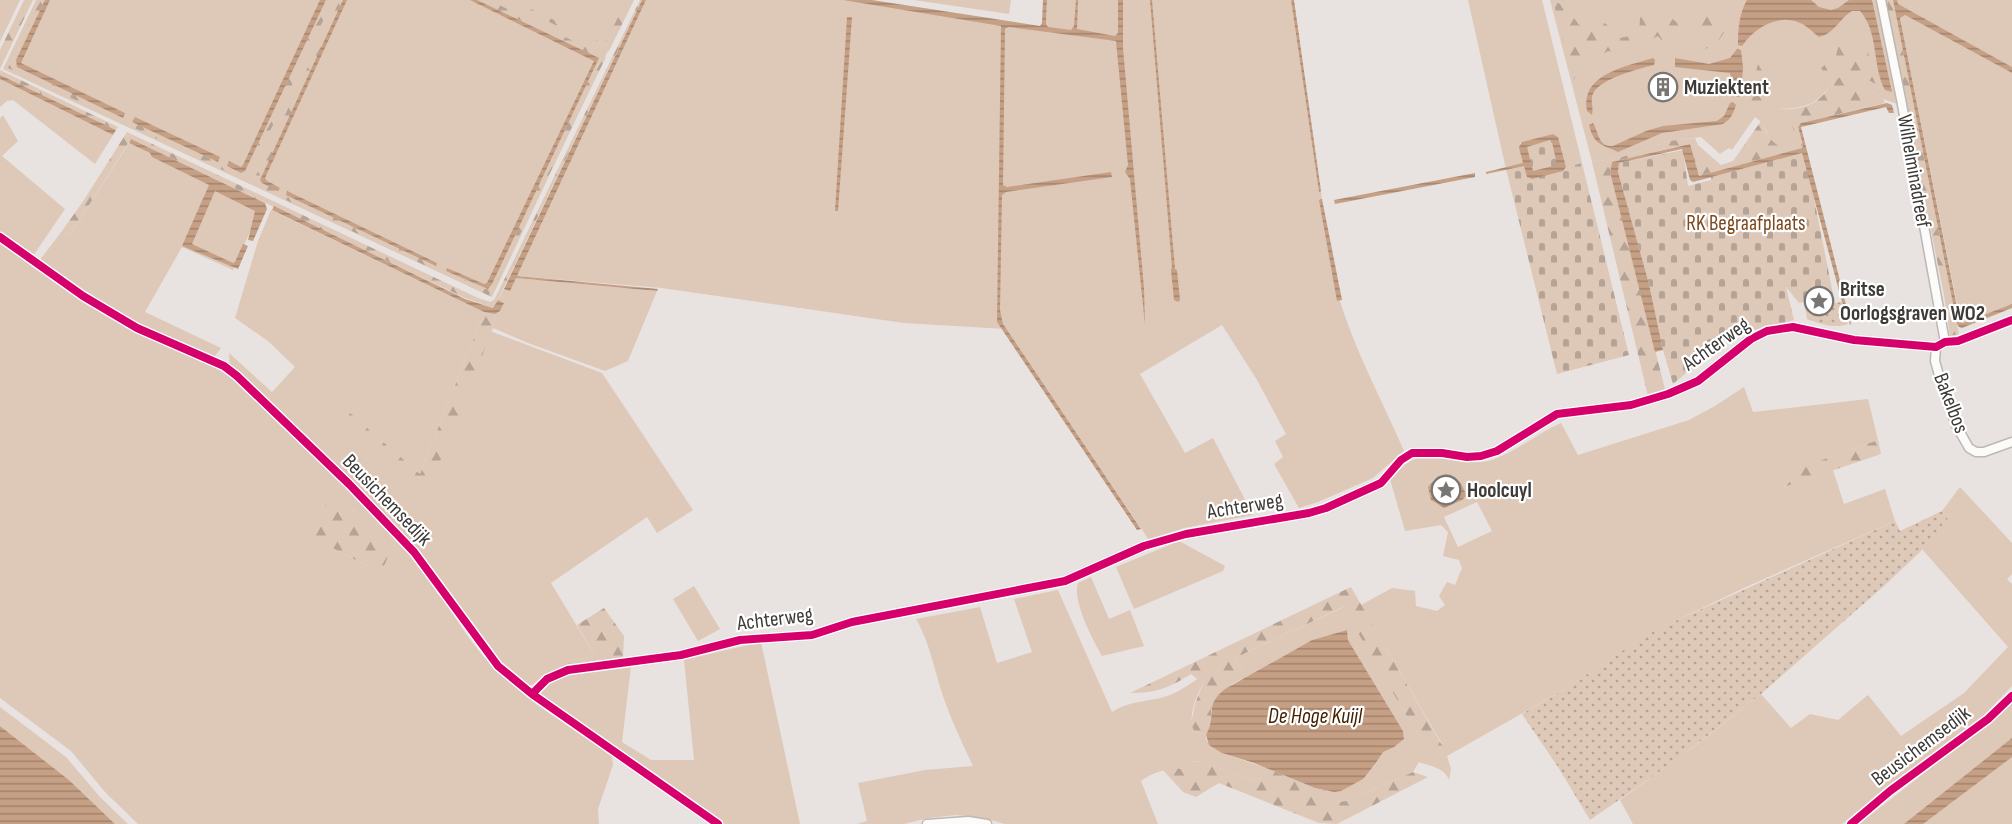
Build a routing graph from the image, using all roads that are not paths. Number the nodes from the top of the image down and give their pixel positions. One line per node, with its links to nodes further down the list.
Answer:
1 (1881, 0): 4 (street, Wilhelminadreef)
2 (0, 237): 7 (street, Beusichemsedijk)
3 (2012, 320): 4 (street)
4 (1945, 342): 5 (street)
5 (1936, 347): 6 (street, Bakelbos); 7 (street, Achterweg)
6 (2012, 442)
7 (532, 694): 9 (street, Beusichemsedijk)
8 (2012, 696): 12 (street, Beusichemsedijk)
9 (718, 824)
10 (927, 824): 11 (street)
11 (987, 824)
12 (1851, 824)

